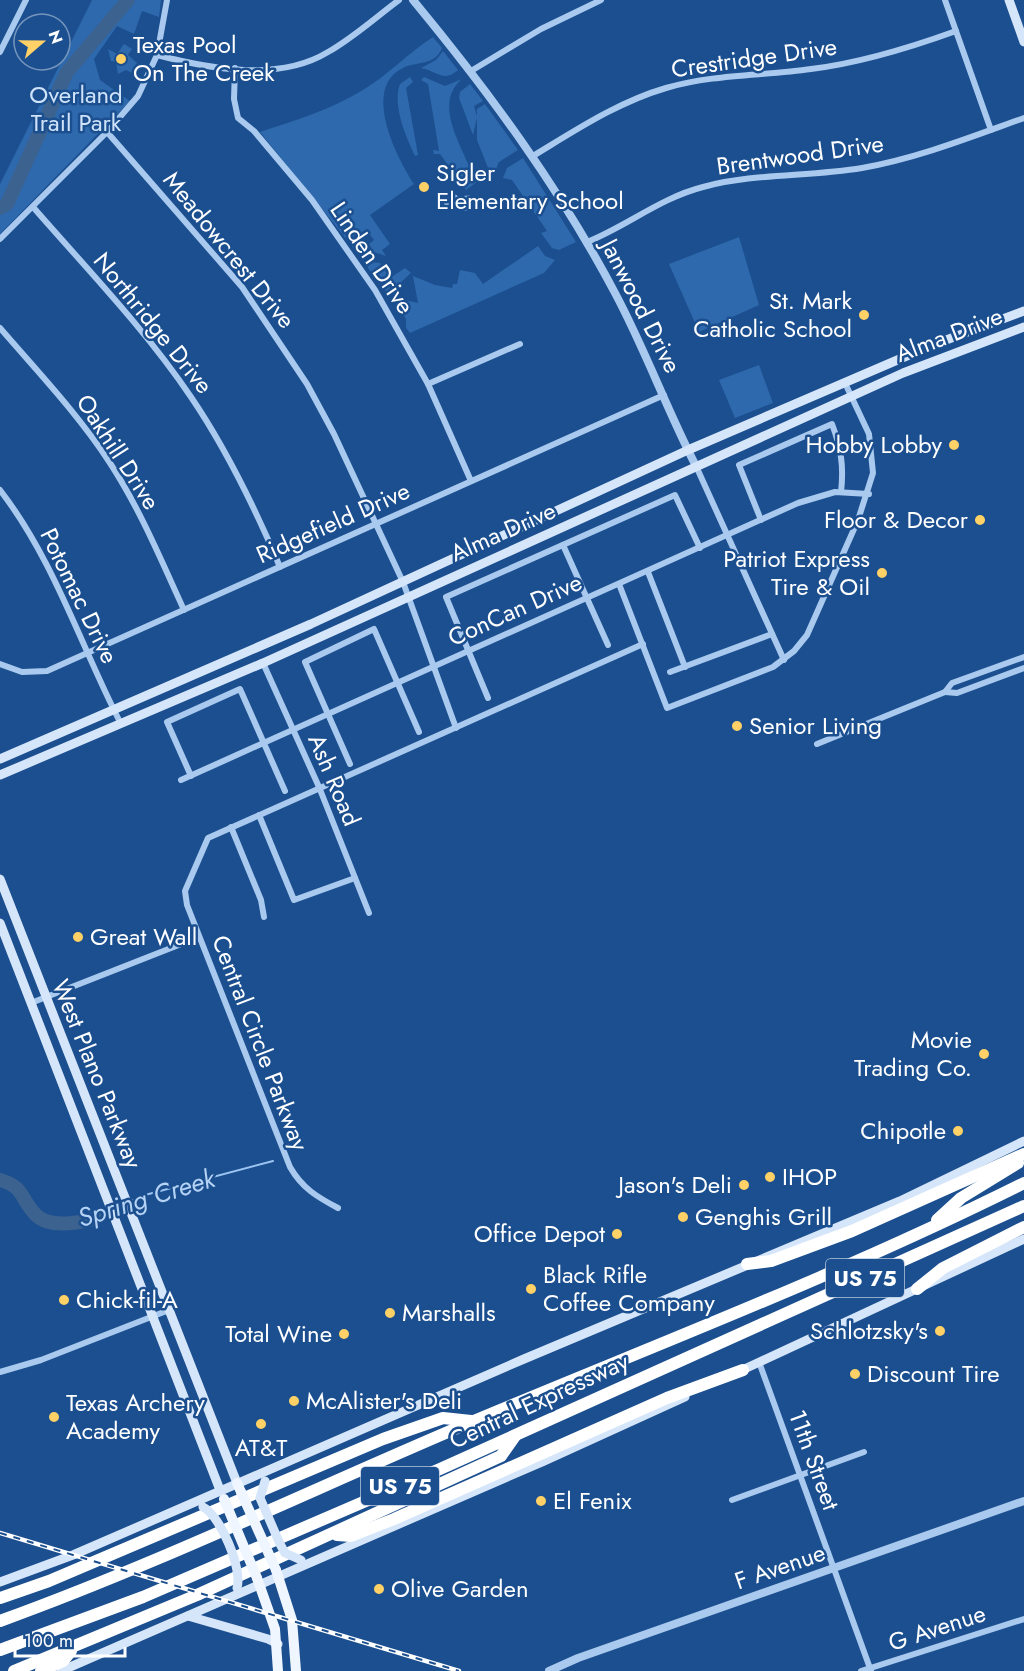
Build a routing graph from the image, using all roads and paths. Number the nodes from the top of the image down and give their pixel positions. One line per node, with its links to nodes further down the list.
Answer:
1 (26, 0): 10 (street)
2 (167, 0): 11 (street)
3 (399, 0): 12 (street)
4 (413, 0): 13 (street, Janwood Drive)
5 (601, 0): 13 (street)
6 (945, 0): 8 (street)
7 (1009, 0): 9 (main road)
8 (956, 31): 15 (street); 17 (street, Crestridge Drive)
9 (1024, 42)
10 (0, 52)
11 (157, 55): 12 (street); 16 (street)
12 (236, 68): 29 (street, Linden Drive)
13 (471, 71): 17 (street, Janwood Drive)
14 (1024, 118): 15 (street, Brentwood Drive)
15 (992, 130): 21 (street, Brentwood Drive)
16 (108, 132): 19 (street); 39 (street, Meadowcrest Drive)
17 (533, 156): 21 (street, Janwood Drive)
18 (469, 198): 18 (street)
19 (33, 207): 20 (street); 43 (street, Northridge Drive)
20 (0, 239)
21 (587, 242): 30 (street, Janwood Drive)
22 (1024, 311): 23 (main road, Alma Drive)
23 (1001, 319): 26 (main road); 28 (main road, Alma Drive)
24 (1024, 327): 26 (main road, Alma Drive)
25 (0, 328): 49 (street, Oakhill Drive)
26 (1006, 332): 31 (main road, Alma Drive)
27 (520, 344): 29 (street)
28 (845, 383): 31 (street); 32 (main road, Alma Drive)
29 (428, 384): 34 (street, Linden Drive)
30 (664, 395): 32 (street, Janwood Drive); 34 (street, Ridgefield Drive)
31 (852, 396): 33 (main road, Alma Drive); 37 (street)
32 (688, 450): 33 (street, Janwood Drive); 45 (main road, Alma Drive)
33 (696, 466): 40 (street, Janwood Drive); 47 (main road, Alma Drive)
34 (471, 481): 39 (street, Ridgefield Drive)
35 (0, 490): 54 (street, Potomac Drive)
36 (841, 492): 37 (street, ConCan Drive); 38 (street, ConCan Drive); 38 (street)
37 (869, 494): 56 (street)
38 (761, 520): 40 (street, ConCan Drive)
39 (375, 524): 43 (street, Ridgefield Drive); 45 (street, Meadowcrest Drive)
40 (728, 536): 42 (street, ConCan Drive); 50 (street, Janwood Drive)
41 (563, 545): 42 (street); 48 (street); 53 (street)
42 (700, 548): 44 (street, ConCan Drive)
43 (280, 567): 49 (street, Ridgefield Drive)
44 (648, 572): 46 (street, ConCan Drive); 60 (street)
45 (403, 582): 47 (street, Meadowcrest Drive); 66 (main road, Alma Drive)
46 (619, 584): 48 (street, ConCan Drive); 51 (street)
47 (408, 596): 57 (main road, Alma Drive); 59 (street, Meadowcrest Drive)
48 (587, 598): 52 (street); 53 (street, ConCan Drive)
49 (184, 610): 54 (street, Ridgefield Drive)
50 (772, 634): 56 (street, Janwood Drive); 60 (street)
51 (643, 644): 56 (street); 69 (street)
52 (608, 645)
53 (468, 651): 59 (street, ConCan Drive); 65 (street)
54 (88, 653): 58 (street, Ridgefield Drive); 66 (street, Potomac Drive)
55 (1024, 657): 64 (street)
56 (784, 660)
57 (263, 663): 68 (main road, Alma Drive); 70 (street, Ash Road)
58 (0, 664)
59 (434, 666): 63 (street, ConCan Drive); 69 (street, Meadowcrest Drive)
60 (685, 667): 62 (street)
61 (1024, 668): 64 (street)
62 (670, 672)
63 (398, 682): 67 (street, ConCan Drive); 67 (street); 71 (street)
64 (945, 692): 73 (street)
65 (488, 698)
66 (113, 708): 68 (street, Potomac Drive); 74 (main road, Alma Drive)
67 (328, 714): 70 (street, ConCan Drive); 75 (street)
68 (120, 722): 76 (main road, Alma Drive)
69 (456, 728): 79 (street)
70 (293, 730): 72 (street, ConCan Drive); 79 (street, Ash Road)
71 (419, 732)
72 (264, 743): 77 (street, ConCan Drive); 77 (street); 80 (street)
73 (816, 744)
74 (0, 759)
75 (350, 764)
76 (0, 775)
77 (191, 776): 78 (street, ConCan Drive)
78 (181, 780)
79 (319, 787): 81 (street); 83 (street, Ash Road)
80 (285, 791)
81 (259, 815): 82 (street); 83 (street)
82 (231, 827): 87 (street); 89 (street, Central Circle Parkway)
83 (356, 878): 86 (street, Ash Road)
84 (0, 879): 85 (main road, West Plano Parkway)
85 (3, 893): 90 (main road, West Plano Parkway)
86 (369, 913)
87 (264, 917)
88 (0, 923): 91 (main road, West Plano Parkway)
89 (199, 937): 90 (street); 99 (street, Central Circle Parkway)
90 (46, 998): 91 (street); 95 (main road, West Plano Parkway)
91 (31, 1003): 96 (main road, West Plano Parkway)
92 (1024, 1141): 103 (main road, Central Expressway)
93 (1024, 1154): 103 (highway)
94 (1024, 1159): 101 (highway)
95 (111, 1163): 96 (main road); 105 (main road, West Plano Parkway)
96 (96, 1170): 106 (main road, West Plano Parkway)
97 (1024, 1183): 101 (highway, Central Expressway / US 75)
98 (1024, 1206): 111 (highway, Central Expressway / US 75)
99 (338, 1208)
100 (1024, 1227): 104 (highway)
101 (928, 1229): 110 (highway, Central Expressway / US 75)
102 (1024, 1239): 104 (main road)
103 (747, 1264): 113 (main road, Central Expressway)
104 (917, 1289): 107 (main road)
105 (169, 1311): 106 (street); 115 (main road, West Plano Parkway)
106 (153, 1316): 109 (street); 116 (main road, West Plano Parkway)
107 (759, 1362): 108 (main road); 114 (street, 11th Street)
108 (743, 1370): 120 (highway); 121 (main road)
109 (0, 1372)
110 (472, 1422): 127 (highway); 130 (highway, Central Expressway / US 75)
111 (516, 1434): 120 (highway); 133 (highway, Central Expressway / US 75)
112 (864, 1452): 114 (street)
113 (275, 1467): 115 (main road, Central Expressway); 121 (main road, bridge)
114 (801, 1476): 117 (street); 122 (street, 11th Street)
115 (239, 1487): 116 (main road, Central Expressway); 123 (main road, bridge)
116 (222, 1495): 119 (main road, Central Expressway); 124 (main road, bridge)
117 (732, 1500)
118 (1024, 1501): 122 (street, F Avenue)
119 (180, 1508): 125 (main road, Central Expressway); 126 (main road, bridge)
120 (333, 1535): 132 (highway)
121 (318, 1560): 123 (main road)
122 (833, 1569): 134 (street, F Avenue); 135 (street, 11th Street)
123 (277, 1573): 124 (main road); 140 (main road)
124 (259, 1581): 126 (main road); 131 (main road)
125 (0, 1582)
126 (235, 1592): 128 (main road)
127 (0, 1598)
128 (188, 1616): 131 (main road); 138 (main road)
129 (1024, 1619): 135 (street, G Avenue)
130 (0, 1621)
131 (278, 1644): 139 (main road)
132 (74, 1648): 136 (highway); 137 (highway)
133 (0, 1650)
134 (562, 1668): 141 (street, F Avenue)
135 (870, 1670): 142 (street, G Avenue)
136 (14, 1671)
137 (41, 1671)
138 (61, 1671)
139 (278, 1671)
140 (296, 1671)
141 (549, 1671)
142 (861, 1671)

